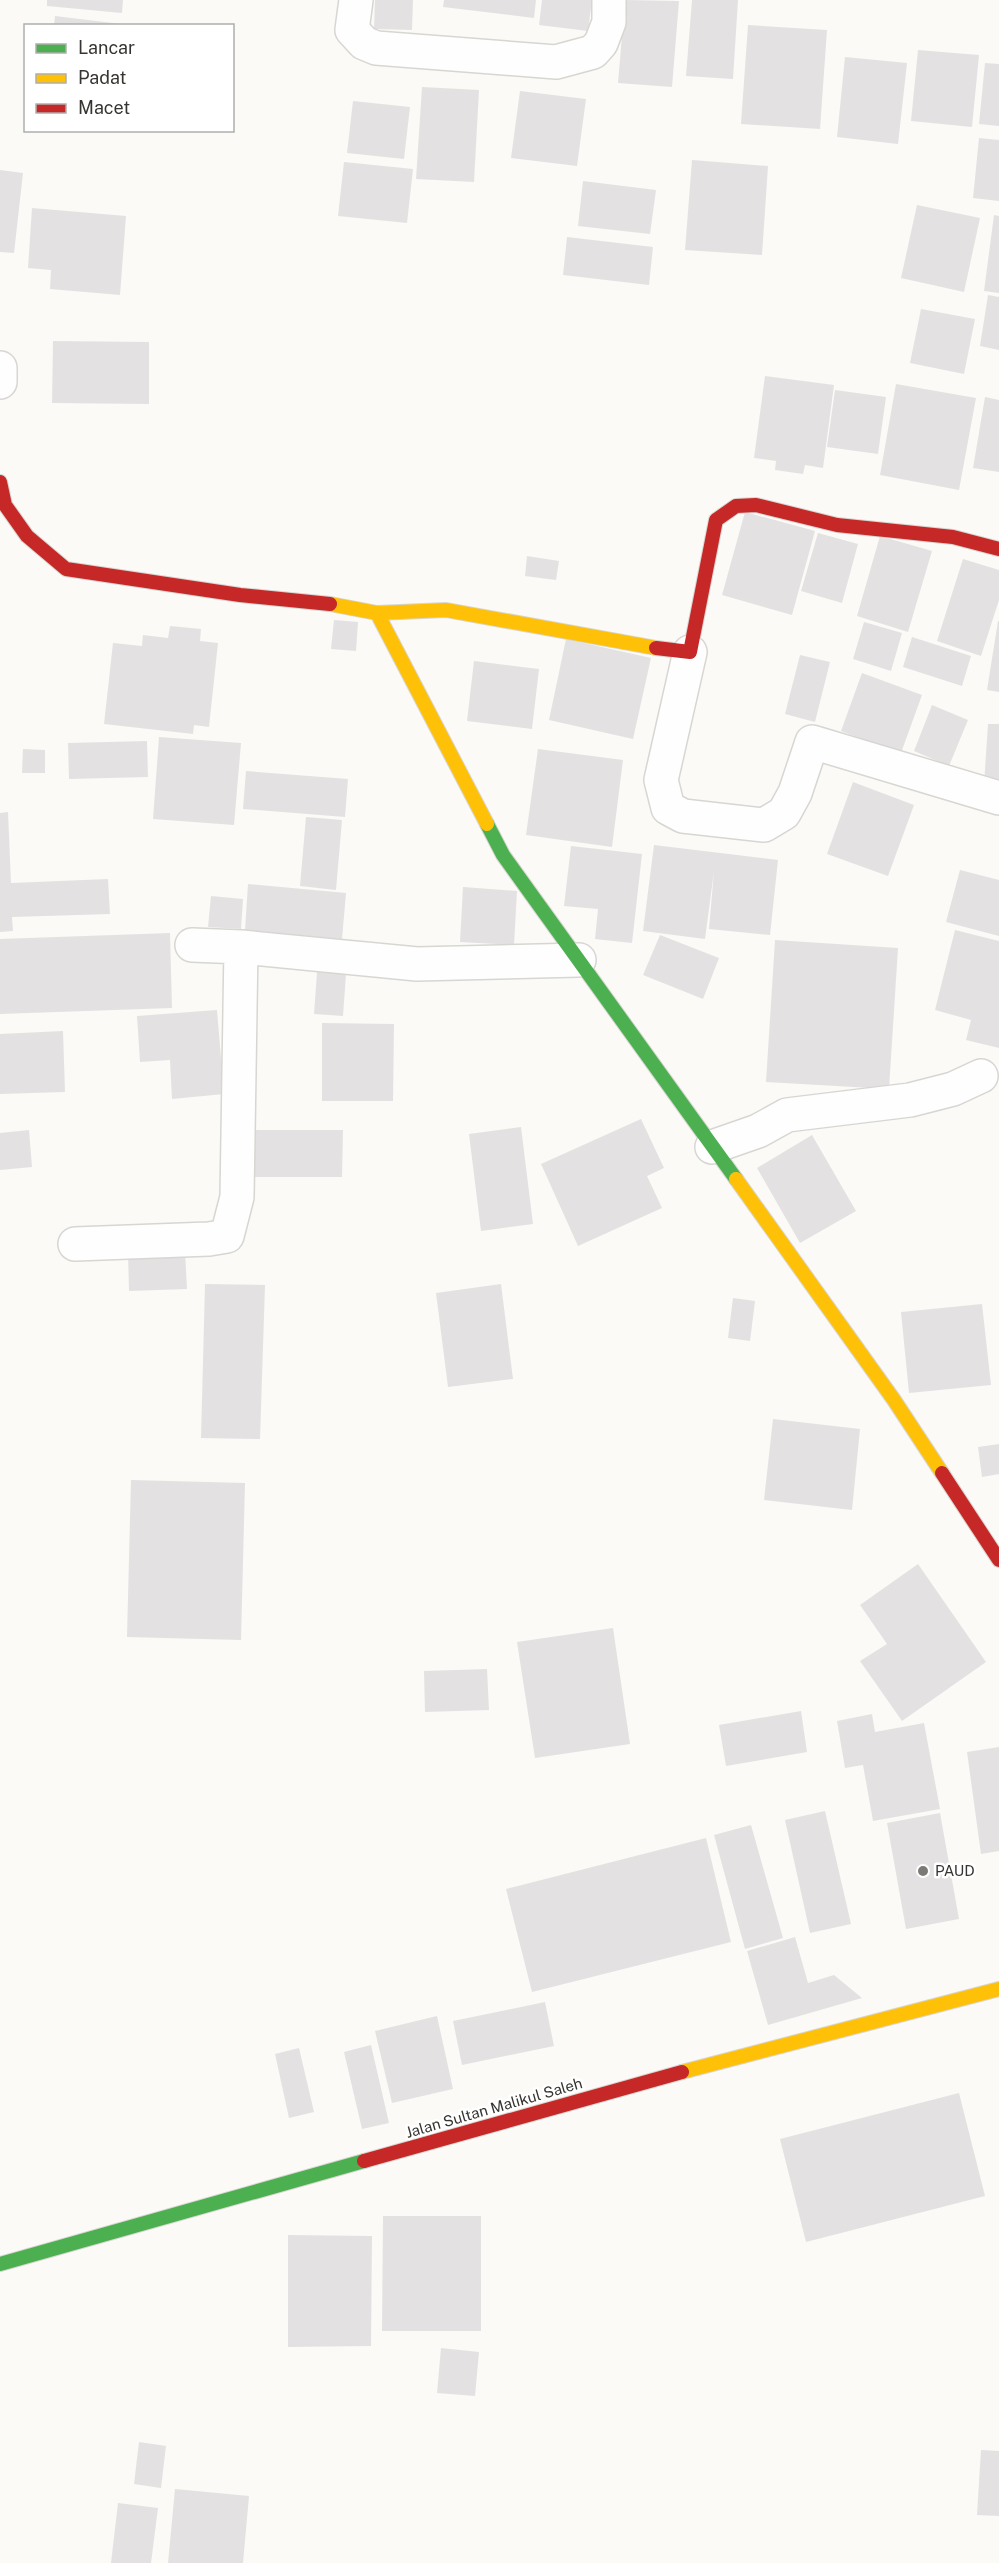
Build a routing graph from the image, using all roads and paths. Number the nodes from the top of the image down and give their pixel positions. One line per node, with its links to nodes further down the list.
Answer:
1 (356, 0): 2 (street)
2 (609, 0)
3 (0, 368): 4 (street)
4 (0, 382)
5 (0, 482): 7 (street)
6 (999, 549): 8 (street)
7 (377, 613): 8 (street); 12 (street)
8 (690, 652): 9 (street)
9 (999, 798)
10 (192, 945): 11 (street)
11 (241, 947): 12 (street); 15 (street)
12 (579, 960): 14 (street)
13 (981, 1076): 14 (street)
14 (712, 1147): 16 (street)
15 (75, 1244)
16 (999, 1560)
17 (999, 1989): 18 (street, Jalan Sultan Malikul Saleh)
18 (0, 2264)

